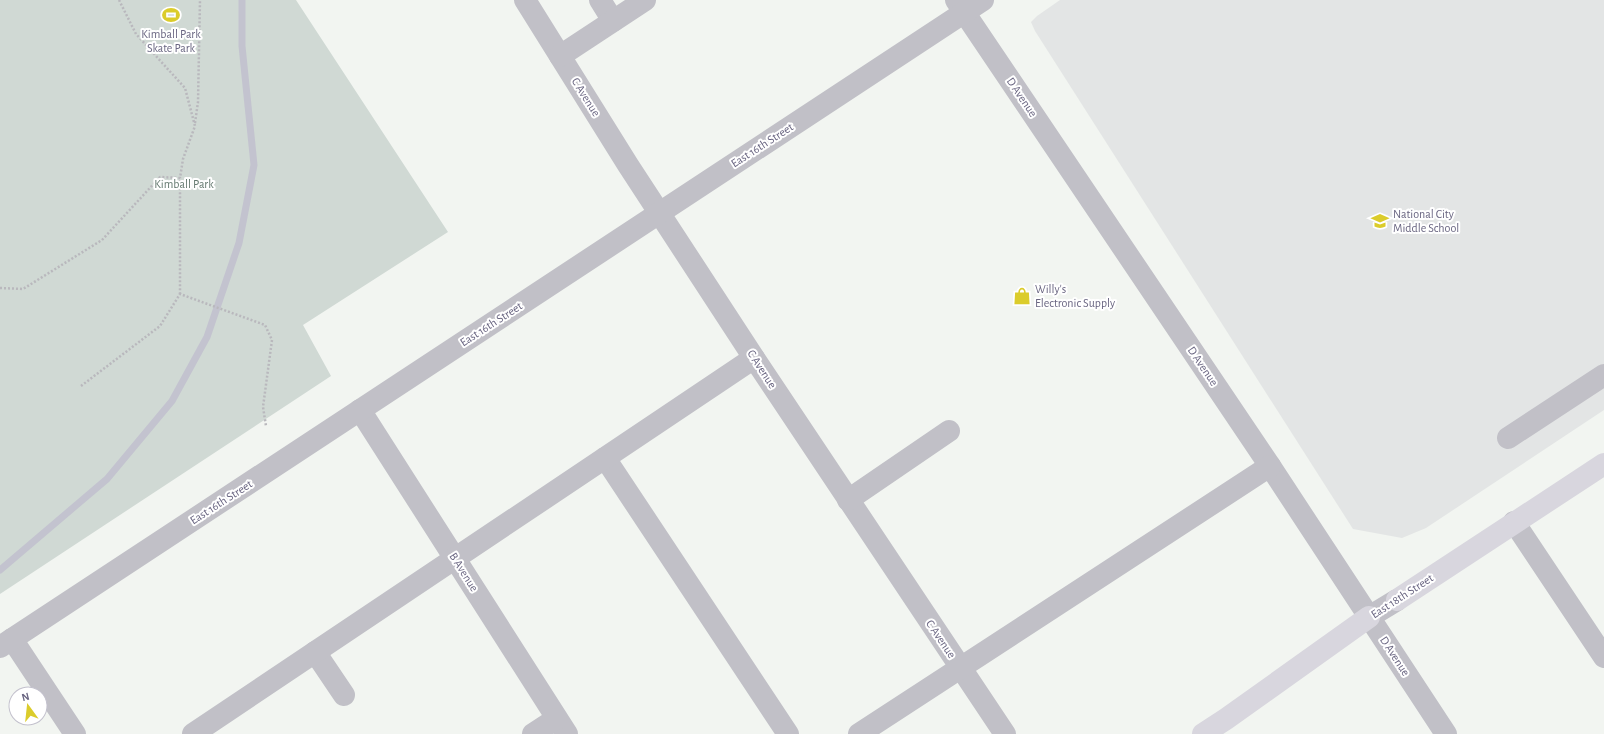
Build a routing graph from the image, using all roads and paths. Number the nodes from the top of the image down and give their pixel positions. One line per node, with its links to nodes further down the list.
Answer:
1 (119, 0): 10 (path)
2 (200, 0): 10 (path)
3 (525, 0): 9 (street, C Avenue)
4 (600, 0): 8 (street)
5 (645, 0): 8 (street)
6 (983, 0): 7 (street, East 16th Street)
7 (960, 6): 12 (street, East 16th Street); 24 (street, D Avenue)
8 (614, 21): 9 (street)
9 (560, 56): 12 (street, C Avenue)
10 (195, 126): 11 (path)
11 (180, 178): 13 (path); 14 (path)
12 (659, 213): 15 (street, C Avenue); 18 (street, East 16th Street)
13 (0, 288)
14 (180, 294): 17 (path); 19 (path)
15 (754, 358): 22 (street); 25 (street, C Avenue)
16 (1604, 375): 21 (street)
17 (81, 386)
18 (360, 410): 27 (street, B Avenue); 30 (street, East 16th Street)
19 (266, 426)
20 (949, 431): 25 (street)
21 (1508, 438)
22 (605, 458): 27 (street); 40 (street)
23 (1604, 464): 26 (main road, East 18th Street)
24 (1270, 466): 29 (street, D Avenue); 33 (street)
25 (848, 500): 33 (street, C Avenue)
26 (1514, 522): 28 (main road, East 18th Street); 32 (street)
27 (455, 558): 31 (street); 35 (street, B Avenue)
28 (1397, 600): 29 (street, East 18th Street)
29 (1369, 617): 36 (main road, East 18th Street); 43 (street, D Avenue)
30 (6, 643): 37 (street)
31 (315, 652): 34 (street); 38 (street)
32 (1604, 657)
33 (961, 668): 41 (street); 42 (street, C Avenue)
34 (344, 695)
35 (561, 726): 39 (street)
36 (1213, 731)
37 (76, 734)
38 (193, 734)
39 (533, 734)
40 (788, 734)
41 (859, 734)
42 (1005, 734)
43 (1446, 734)

